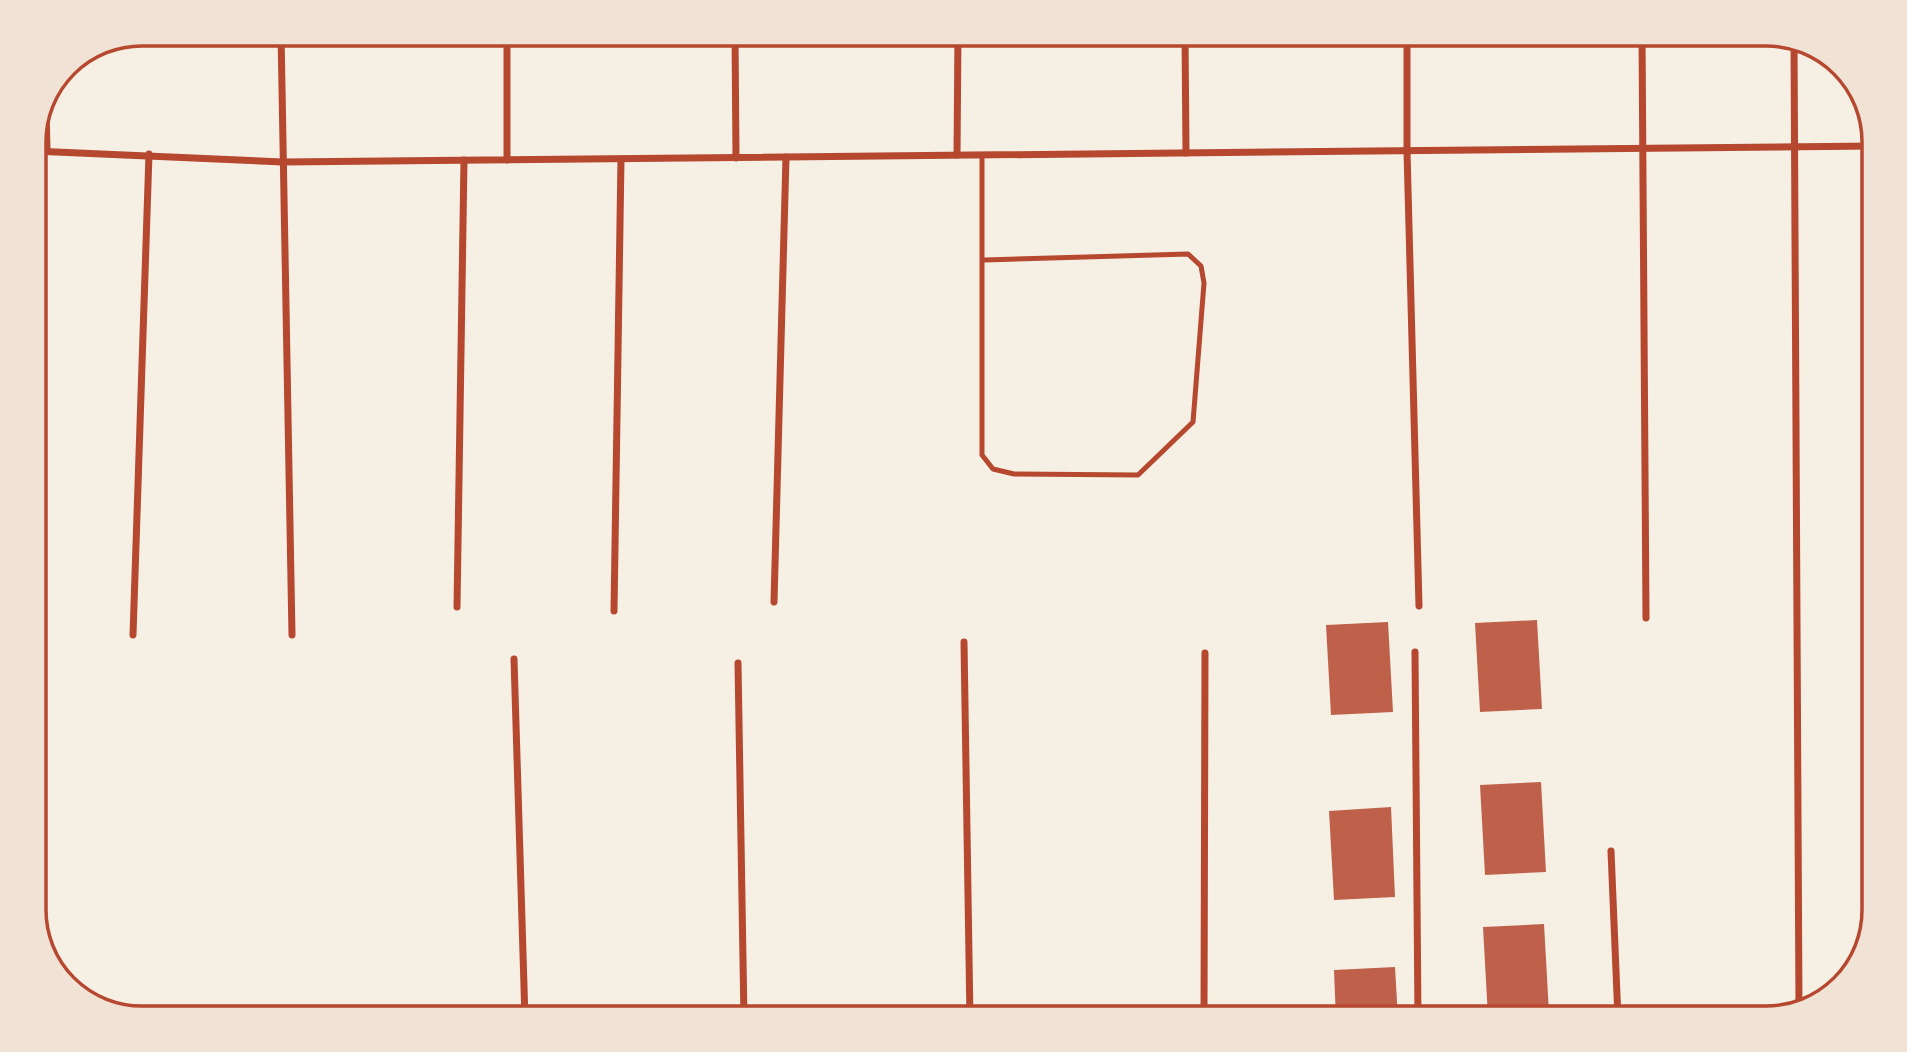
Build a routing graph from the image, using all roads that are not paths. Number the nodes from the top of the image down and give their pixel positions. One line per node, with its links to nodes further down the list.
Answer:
1 (281, 46): 24 (street)
2 (507, 46): 23 (street)
3 (735, 46): 20 (street)
4 (958, 46): 17 (street)
5 (1185, 46): 15 (street)
6 (1407, 46): 14 (street)
7 (1642, 46): 12 (street)
8 (1794, 50): 11 (street)
9 (47, 132): 13 (street)
10 (1861, 146): 11 (street)
11 (1794, 147): 12 (street); 39 (street)
12 (1643, 148): 14 (street); 30 (street)
13 (47, 150): 16 (street)
14 (1407, 151): 15 (street); 28 (street)
15 (1186, 153): 18 (street)
16 (149, 154): 24 (street); 31 (street)
17 (957, 155): 18 (street); 19 (street)
18 (982, 155): 25 (lane)
19 (786, 157): 20 (street); 26 (street)
20 (736, 158): 21 (street)
21 (621, 159): 23 (street); 29 (street)
22 (464, 160): 23 (street); 24 (street); 27 (street)
23 (507, 160)
24 (283, 162): 32 (street)
25 (984, 260): 25 (lane)
26 (774, 603)
27 (457, 607)
28 (1419, 607)
29 (614, 611)
30 (1646, 618)
31 (133, 635)
32 (292, 635)
33 (964, 642): 42 (street)
34 (1415, 652): 44 (street)
35 (1205, 653): 43 (street)
36 (514, 659): 40 (street)
37 (738, 663): 41 (street)
38 (1611, 851): 45 (street)
39 (1799, 1000)
40 (525, 1006)
41 (744, 1006)
42 (970, 1006)
43 (1204, 1006)
44 (1418, 1006)
45 (1617, 1006)

